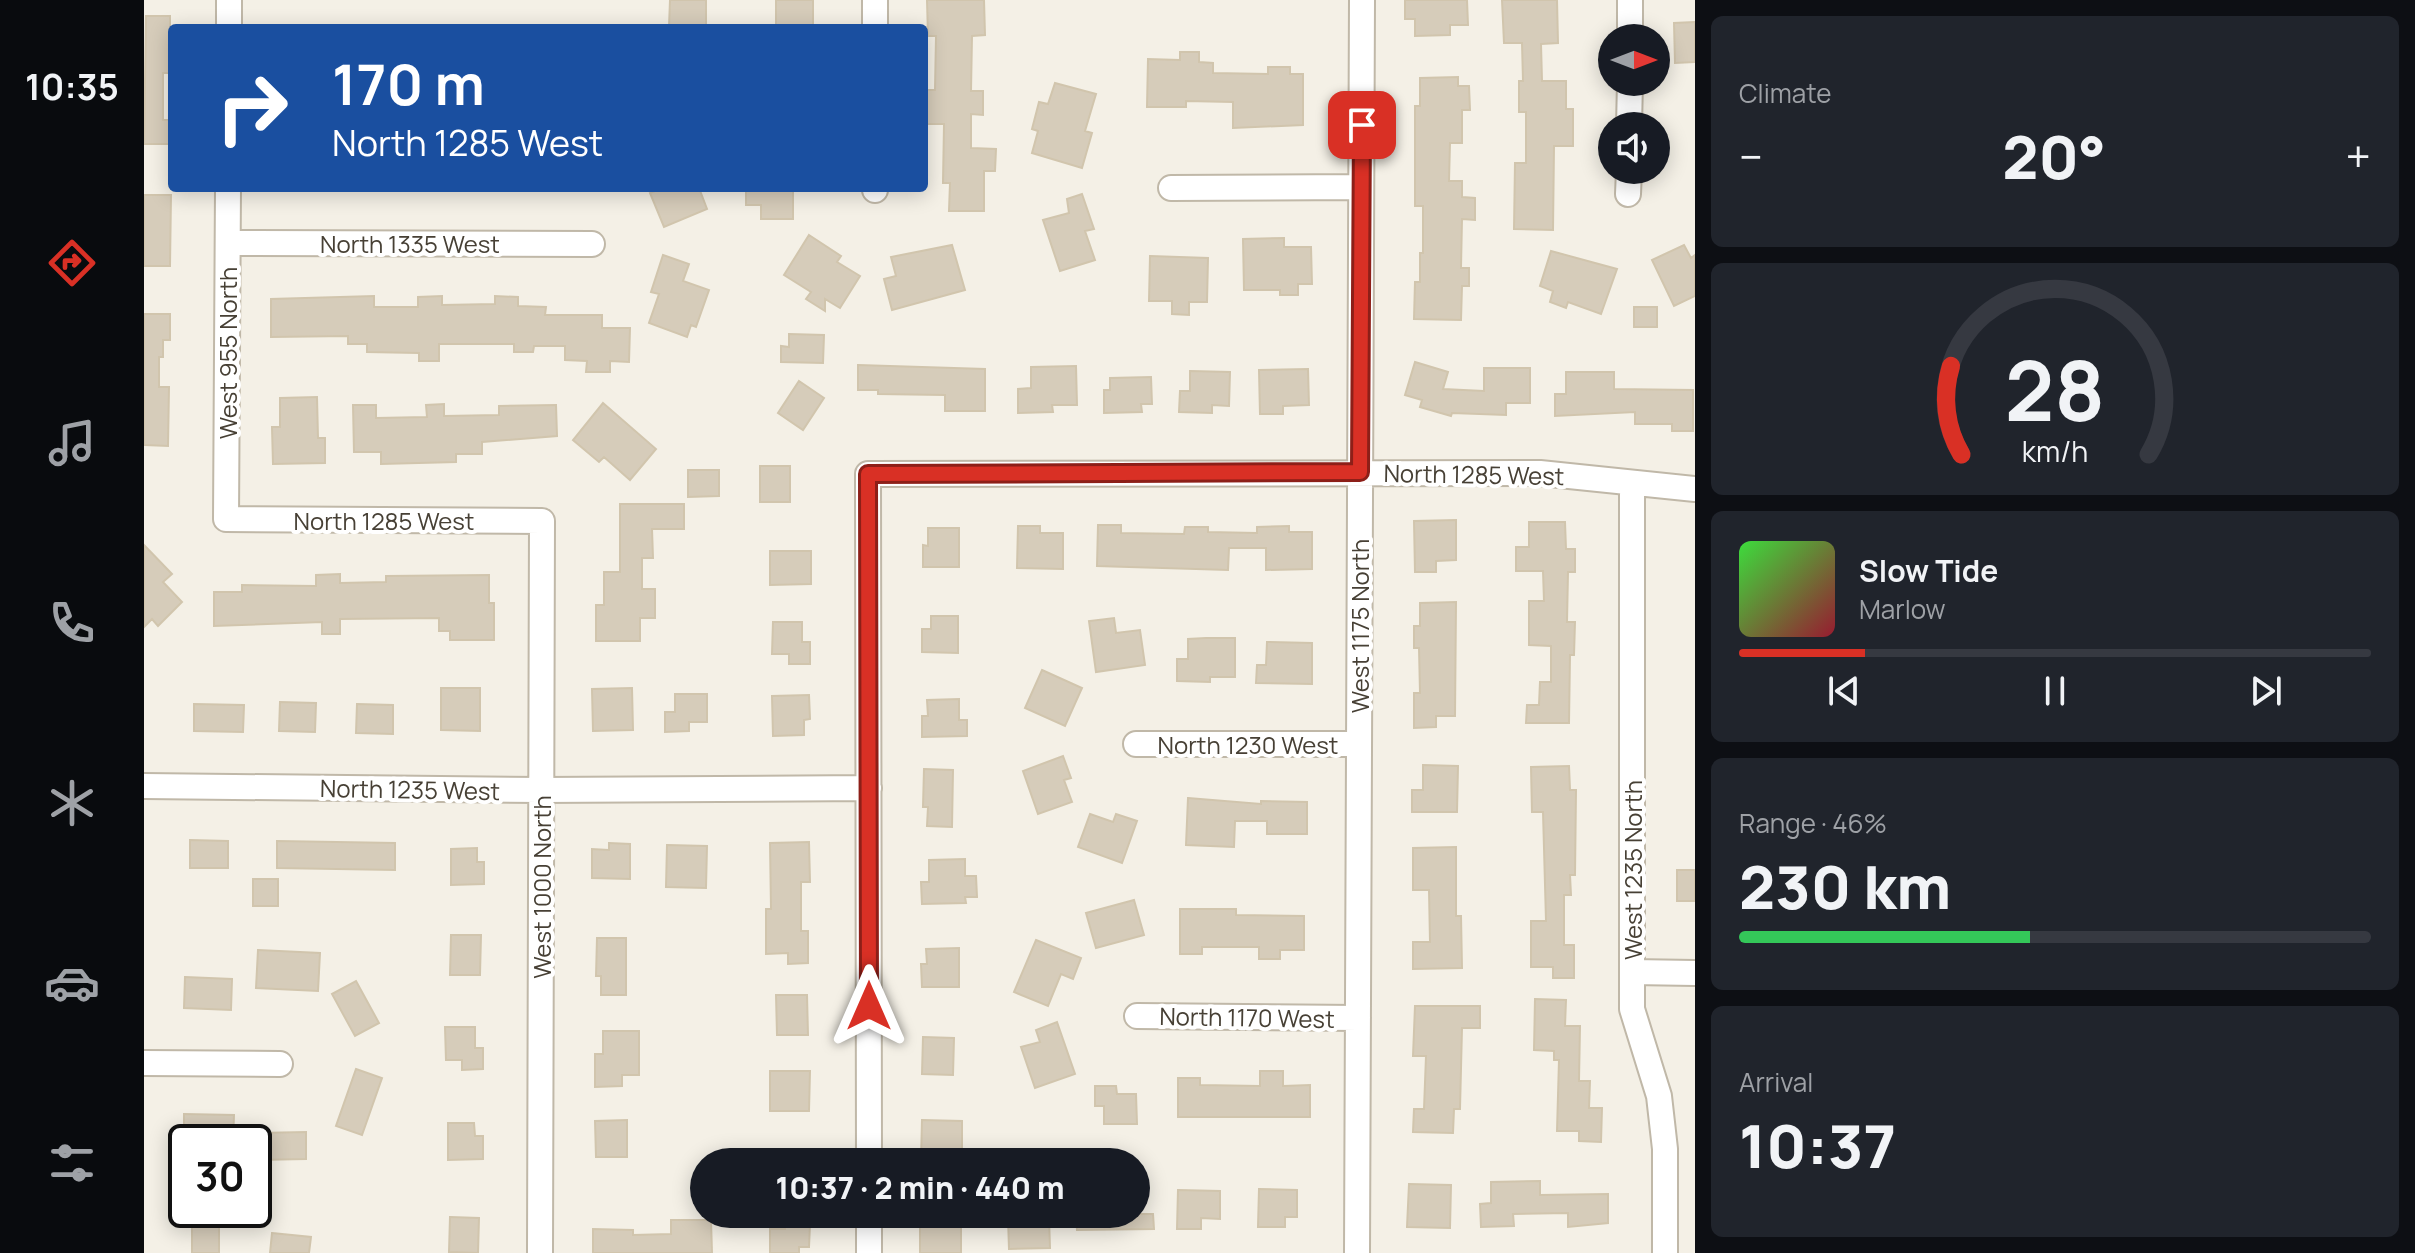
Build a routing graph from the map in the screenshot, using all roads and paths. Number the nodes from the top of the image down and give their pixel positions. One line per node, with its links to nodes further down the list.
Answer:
1 (229, 0): 5 (street)
2 (875, 0): 6 (street)
3 (1362, 0): 8 (street, West 1175 North)
4 (1630, 0): 7 (street)
5 (229, 24)
6 (875, 24)
7 (1630, 24)
8 (1361, 187): 9 (street); 13 (street, West 1175 North)
9 (1171, 188)
10 (228, 192): 11 (street, West 955 North)
11 (228, 243): 12 (street, North 1335 West); 16 (street, West 955 North)
12 (592, 244)
13 (1360, 472): 14 (street, North 1285 West); 19 (street, West 1175 North); 21 (street, North 1285 West)
14 (1632, 483): 15 (street, North 1285 West); 23 (street, West 1235 North)
15 (1695, 489)
16 (226, 519): 17 (street, North 1285 West)
17 (542, 521): 22 (street, West 1000 North)
18 (1136, 744): 19 (street, North 1230 West)
19 (1359, 744): 26 (street, West 1175 North)
20 (144, 786): 22 (street, North 1235 West)
21 (869, 788): 22 (street, North 1235 West); 29 (street)
22 (541, 790): 31 (street, West 1000 North)
23 (1632, 972): 24 (street); 34 (street, West 1235 North)
24 (1695, 973)
25 (1137, 1016): 26 (street, North 1170 West)
26 (1358, 1018): 33 (street, West 1175 North)
27 (144, 1063): 28 (street)
28 (280, 1064)
29 (869, 1148)
30 (869, 1228): 32 (street)
31 (540, 1253)
32 (869, 1253)
33 (1357, 1253)
34 (1665, 1253)

